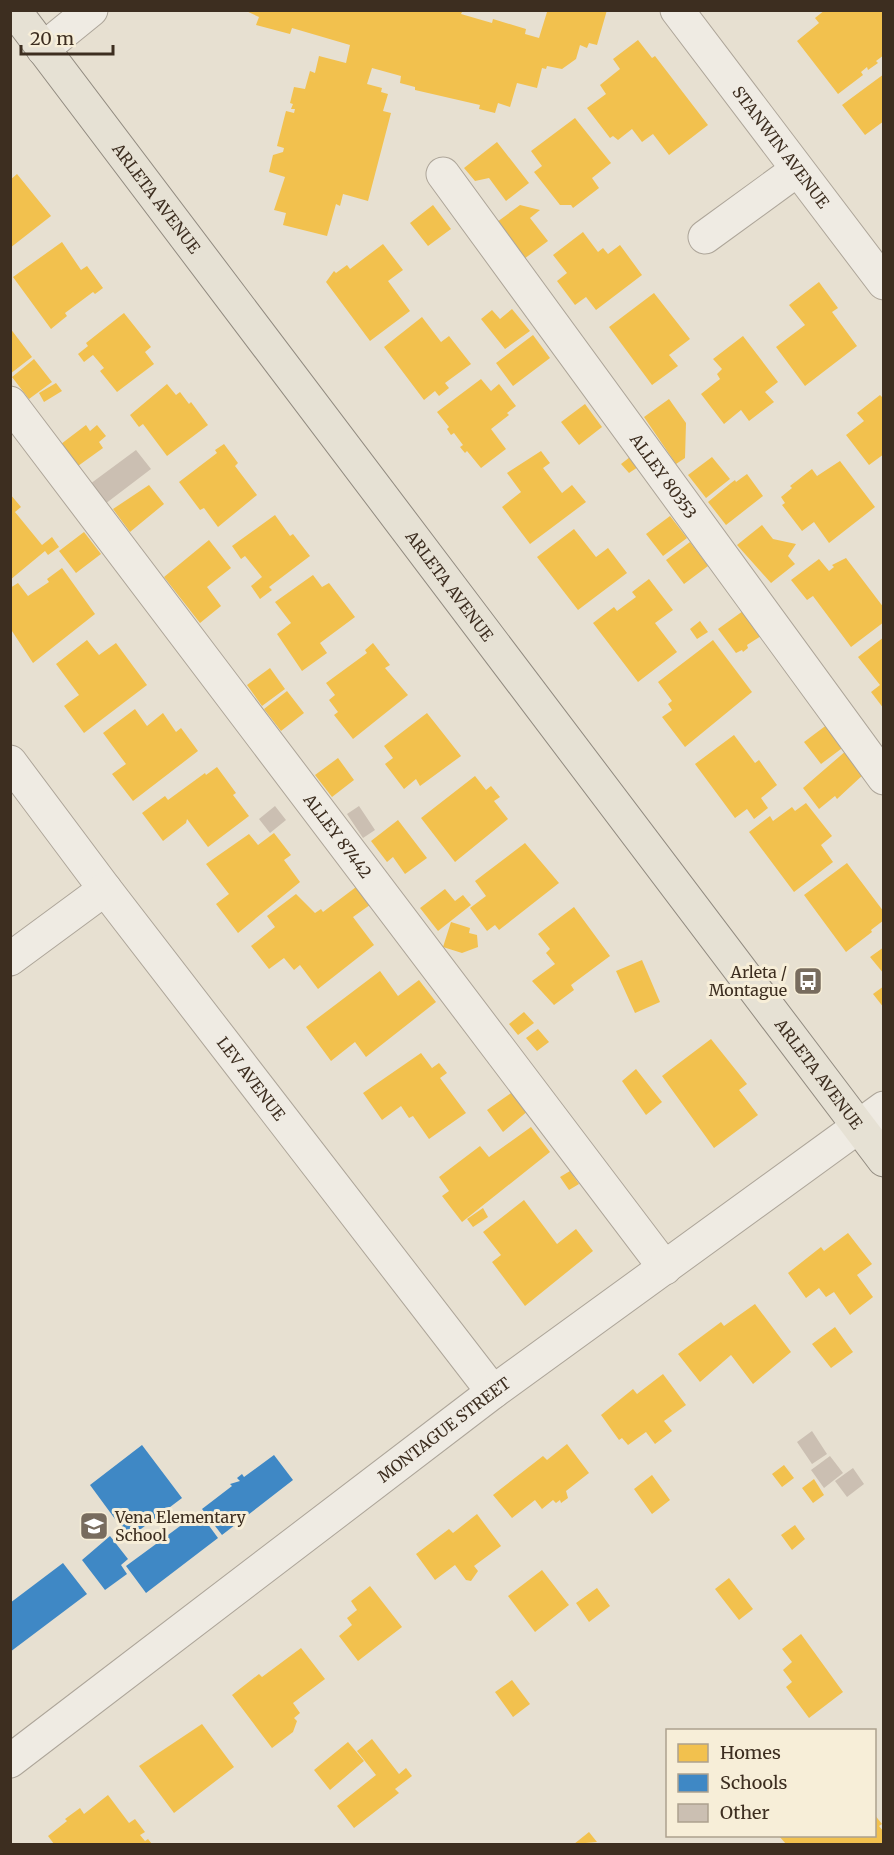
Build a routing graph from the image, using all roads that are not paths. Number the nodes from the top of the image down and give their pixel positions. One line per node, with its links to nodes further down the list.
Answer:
1 (14, 10): 4 (main road, ARLETA AVENUE)
2 (92, 10): 4 (street)
3 (678, 12): 5 (street, STANWIN AVENUE)
4 (44, 49): 14 (main road, ARLETA AVENUE)
5 (797, 170): 7 (street); 8 (street, STANWIN AVENUE)
6 (443, 174): 11 (street, ALLEY 80353)
7 (705, 237)
8 (884, 282)
9 (10, 403): 16 (street, ALLEY 87442)
10 (10, 762): 12 (street, LEV AVENUE)
11 (884, 778)
12 (105, 889): 13 (street); 17 (street, LEV AVENUE)
13 (10, 959)
14 (871, 1118): 15 (main road, ARLETA AVENUE); 16 (street, MONTAGUE STREET)
15 (884, 1160)
16 (665, 1268): 17 (street, MONTAGUE STREET)
17 (493, 1392): 18 (street, MONTAGUE STREET)
18 (10, 1761)

